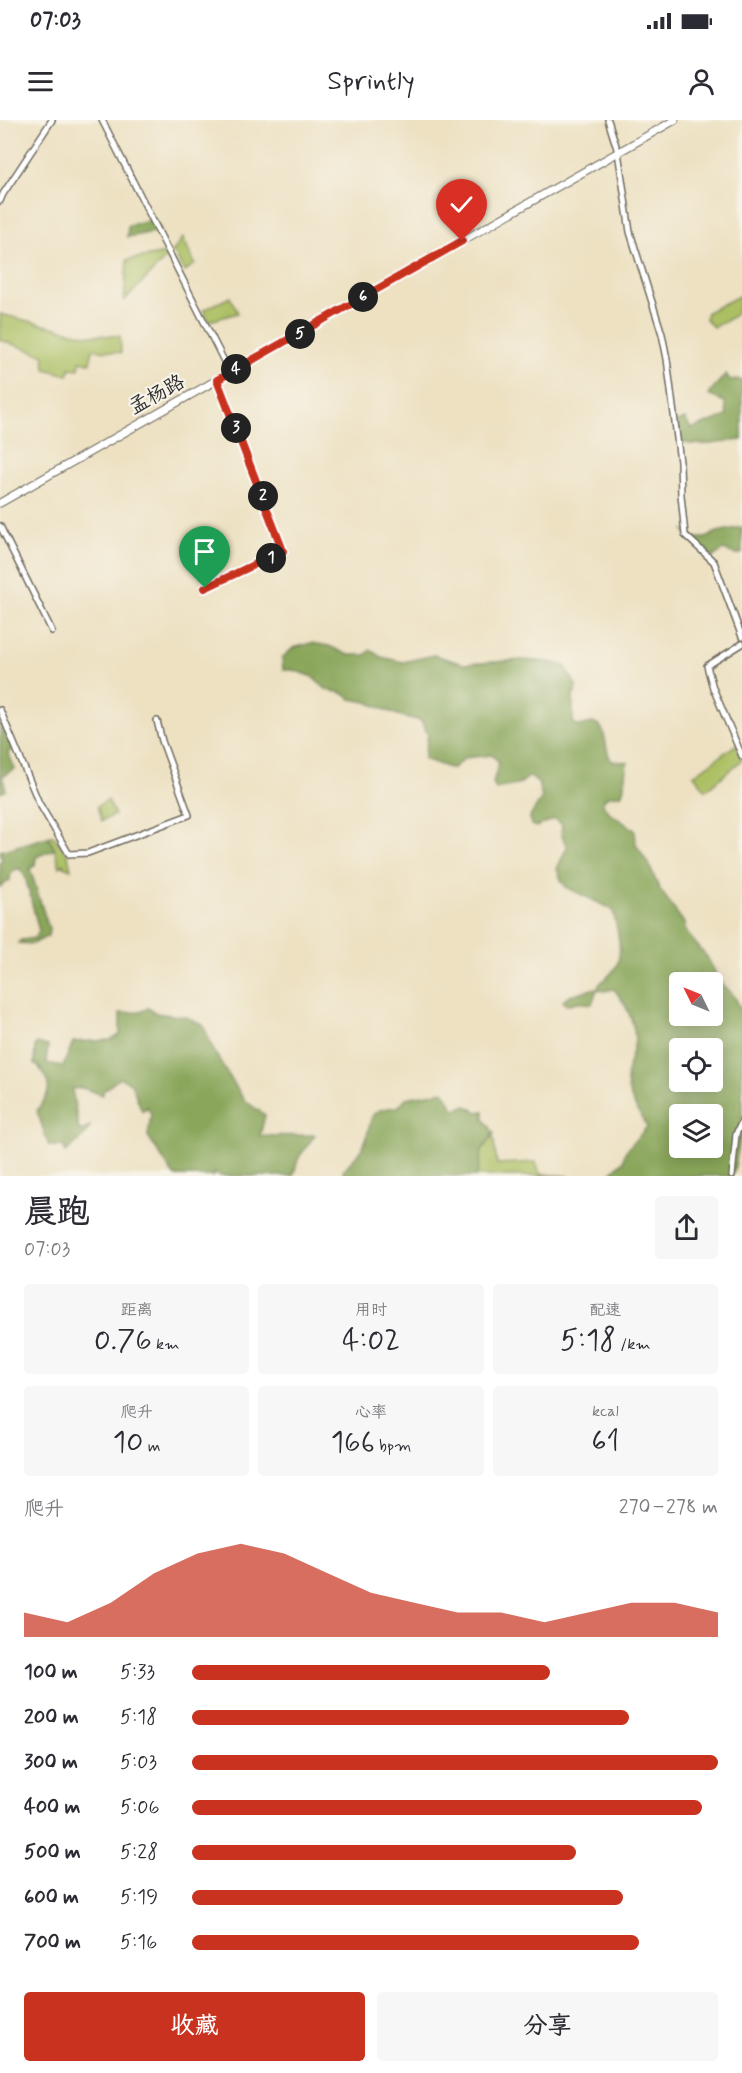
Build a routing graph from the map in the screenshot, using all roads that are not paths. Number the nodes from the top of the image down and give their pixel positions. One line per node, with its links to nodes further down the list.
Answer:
1 (52, 120): 6 (street)
2 (102, 120): 7 (street)
3 (608, 120): 5 (street)
4 (675, 120): 5 (street, 孟杨路)
5 (618, 152): 7 (street, 孟杨路); 13 (street)
6 (0, 201)
7 (230, 373): 8 (street, 孟杨路)
8 (217, 380): 9 (street, 孟杨路); 11 (street)
9 (0, 503)
10 (0, 526): 12 (street)
11 (205, 588)
12 (52, 631)
13 (742, 637)
14 (742, 644): 17 (street)
15 (0, 710): 16 (street)
16 (157, 721)
17 (742, 756)
18 (742, 1121): 19 (street)
19 (732, 1176)

